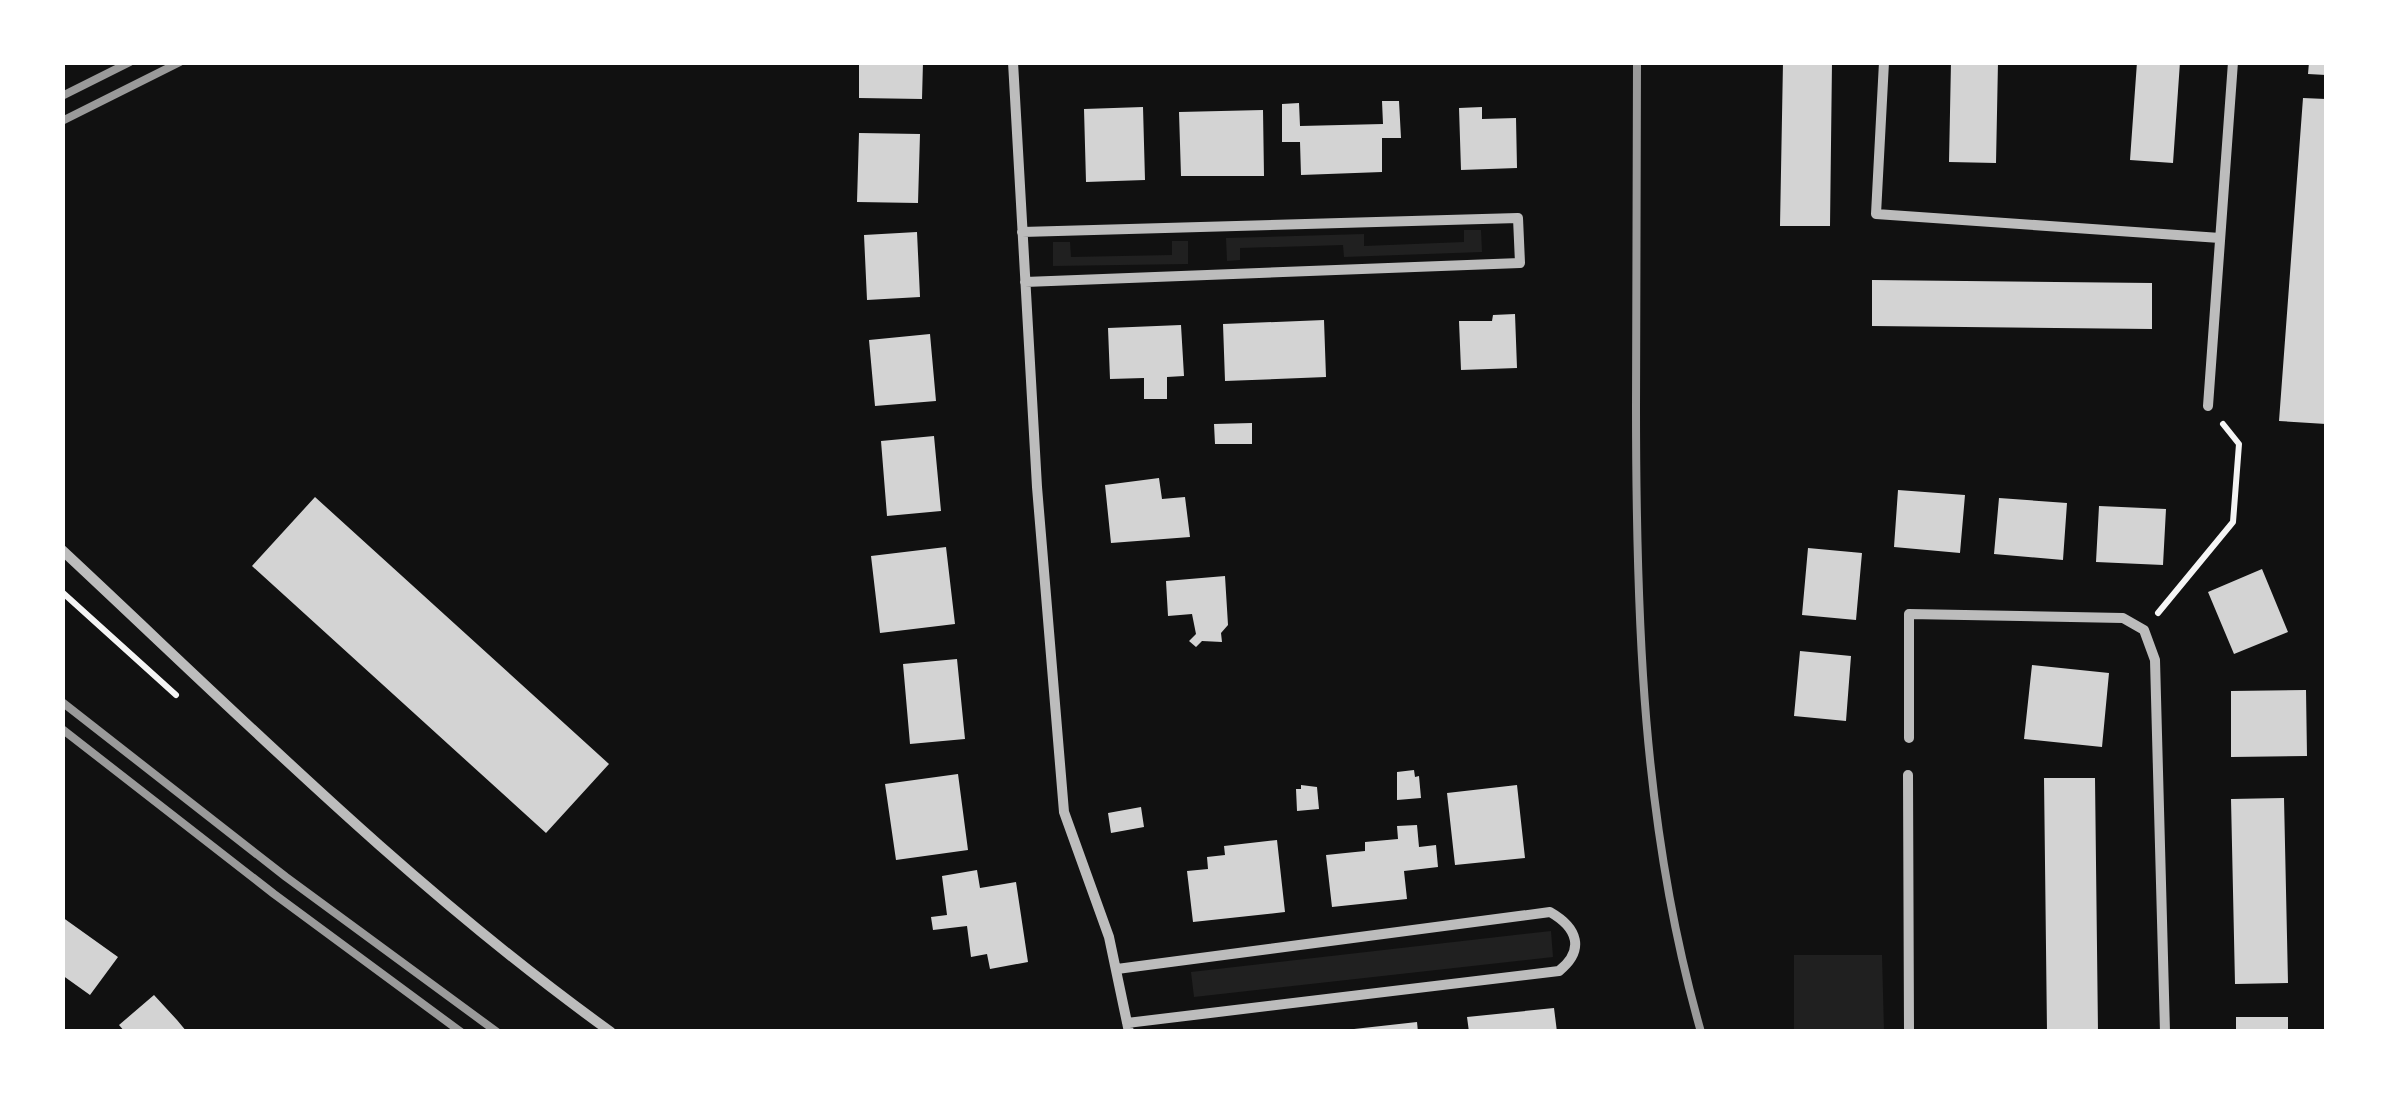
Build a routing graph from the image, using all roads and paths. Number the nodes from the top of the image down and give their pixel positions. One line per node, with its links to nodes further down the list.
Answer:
1 (1013, 62): 4 (street)
2 (1884, 62): 5 (street)
3 (2233, 62): 5 (street)
4 (1022, 232): 6 (street); 6 (street)
5 (2220, 238): 7 (street)
6 (1025, 282): 12 (street)
7 (2208, 406): 9 (path)
8 (62, 550): 14 (street)
9 (2144, 630): 10 (street); 16 (street)
10 (1908, 738)
11 (1908, 775): 15 (street)
12 (1117, 969): 13 (street); 13 (street)
13 (1128, 1027)
14 (611, 1032)
15 (1909, 1032)
16 (2165, 1032)

